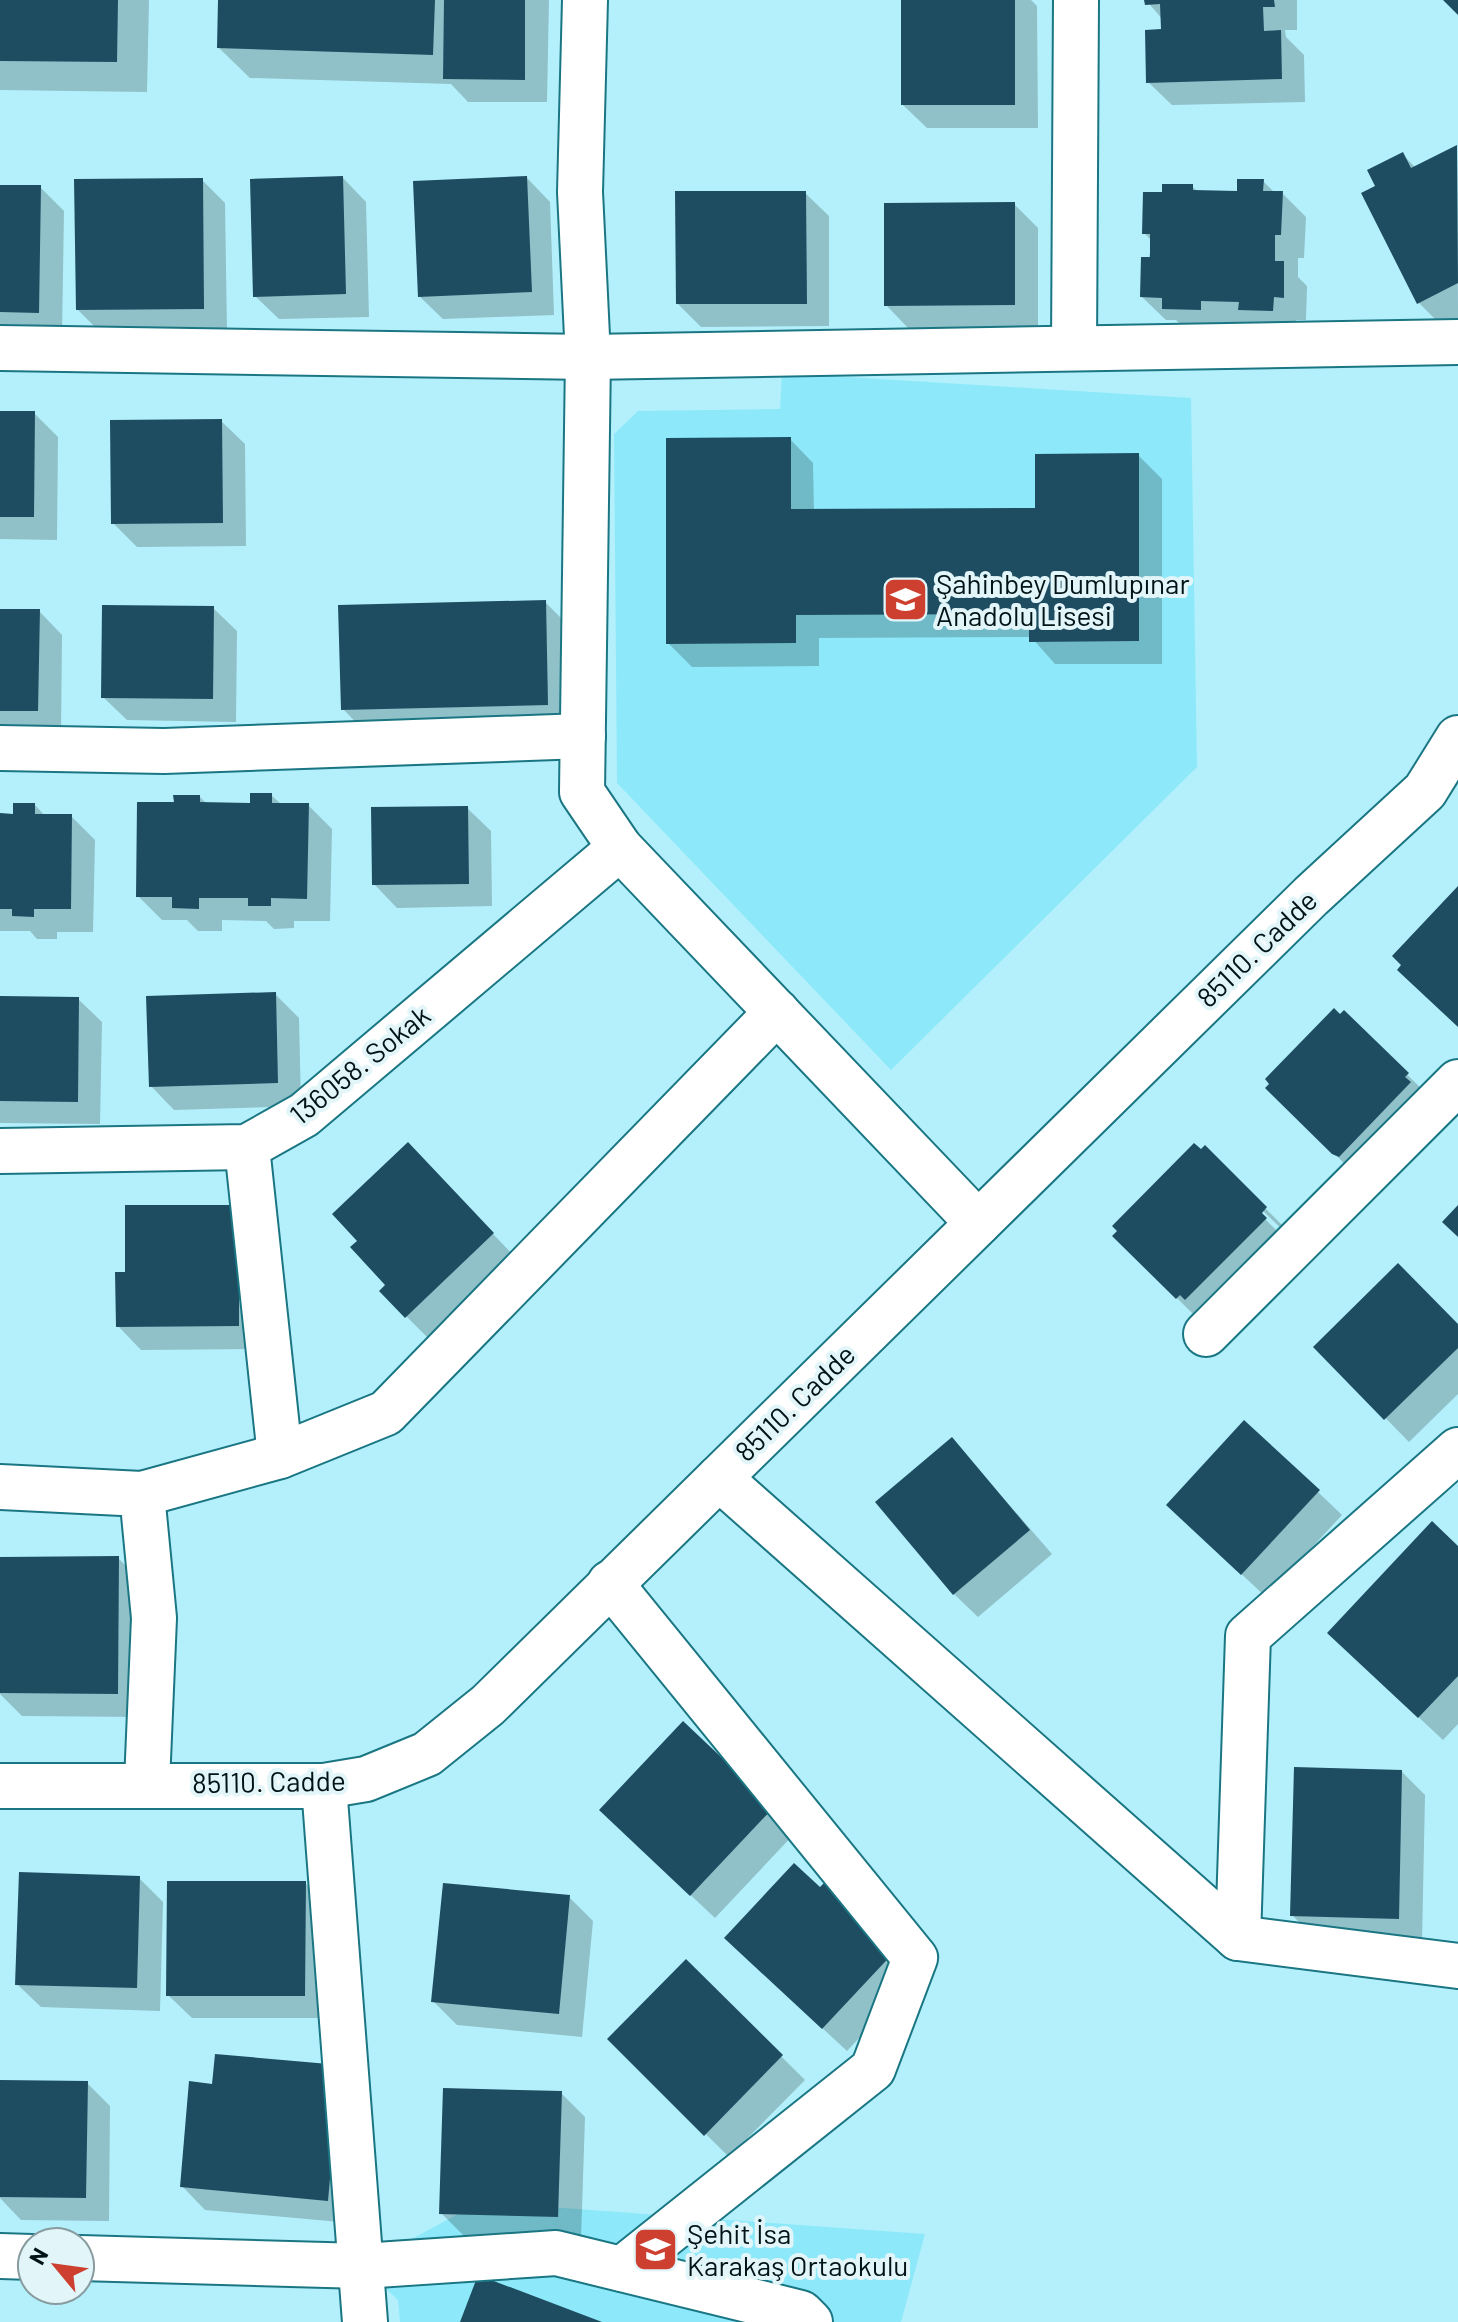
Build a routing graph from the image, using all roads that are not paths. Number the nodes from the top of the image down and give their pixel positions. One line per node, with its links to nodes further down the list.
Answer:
1 (585, 0): 6 (street)
2 (1076, 0): 5 (street)
3 (1458, 342): 5 (street)
4 (0, 348): 6 (street)
5 (1074, 348): 6 (street)
6 (588, 357): 7 (street)
7 (583, 736): 9 (street); 10 (street)
8 (1458, 738): 15 (street, 85110. Cadde)
9 (0, 748)
10 (620, 848): 11 (street); 13 (street, 136058. Sokak)
11 (777, 1012): 15 (street); 18 (street)
12 (1458, 1082): 16 (street)
13 (247, 1147): 14 (street, 136058. Sokak); 18 (street)
14 (0, 1151)
15 (978, 1223): 19 (street, 85110. Cadde)
16 (1206, 1334)
17 (1458, 1450): 26 (street)
18 (280, 1456): 21 (street)
19 (719, 1478): 22 (street, 85110. Cadde); 26 (street)
20 (0, 1487): 21 (street)
21 (142, 1494): 23 (street)
22 (610, 1583): 25 (street, 85110. Cadde); 30 (street)
23 (147, 1783): 24 (street, 85110. Cadde); 25 (street, 85110. Cadde)
24 (0, 1786)
25 (324, 1786): 29 (street)
26 (1238, 1938): 27 (street)
27 (1458, 1966)
28 (96, 2258): 29 (street)
29 (362, 2266): 30 (street); 31 (street)
30 (622, 2269): 32 (street)
31 (365, 2322)
32 (810, 2322)

